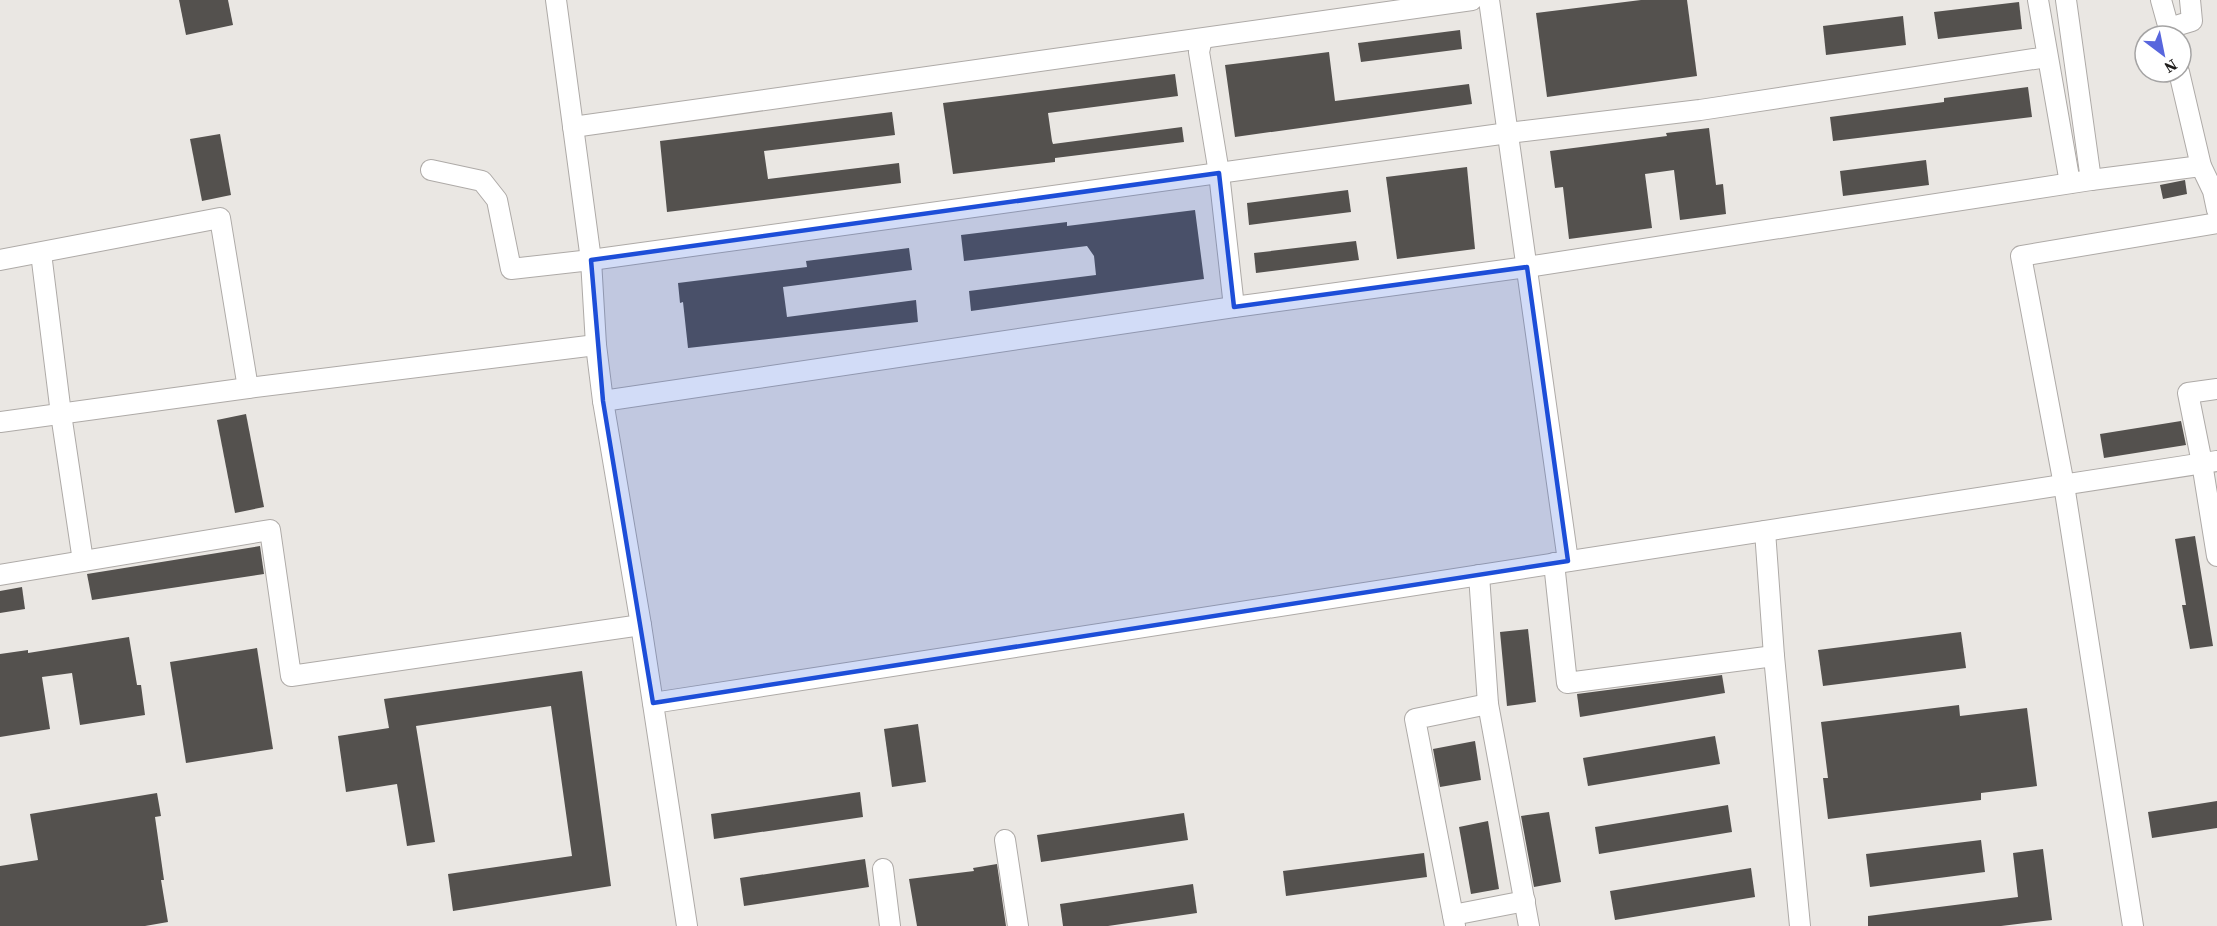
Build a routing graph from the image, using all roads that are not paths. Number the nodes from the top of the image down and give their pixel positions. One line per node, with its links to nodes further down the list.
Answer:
1 (556, 0): 13 (street)
2 (1472, 0): 10 (street)
3 (1489, 0): 14 (street)
4 (2038, 0): 11 (street)
5 (2066, 0): 18 (street)
6 (2161, 0): 8 (street)
7 (2190, 0): 9 (street)
8 (2168, 24)
9 (2186, 24)
10 (1202, 39): 13 (street); 17 (street)
11 (2047, 57): 14 (street); 19 (street)
12 (2182, 84): 15 (street)
13 (573, 127): 24 (street)
14 (1508, 133): 17 (street); 25 (street)
15 (2201, 166): 18 (street); 20 (street)
16 (431, 170): 24 (street)
17 (1219, 173): 24 (street); 26 (street)
18 (2091, 180): 19 (street)
19 (2070, 183): 25 (street)
20 (2216, 197)
21 (2217, 223): 34 (street)
22 (41, 253): 23 (street); 28 (street); 31 (street)
23 (0, 260)
24 (591, 260): 27 (street)
25 (1527, 267): 26 (street); 38 (street)
26 (1234, 307): 30 (street)
27 (596, 345): 28 (street); 30 (street)
28 (248, 388): 31 (street)
29 (2217, 389): 33 (street)
30 (603, 401): 41 (street)
31 (61, 414): 32 (street); 37 (street)
32 (0, 422)
33 (2210, 462): 34 (street); 36 (street)
34 (2064, 484): 35 (street); 54 (street)
35 (1765, 531): 38 (street); 42 (street)
36 (2217, 556)
37 (83, 561): 39 (street); 41 (street)
38 (1561, 562): 40 (street); 42 (street)
39 (0, 575)
40 (1479, 575): 43 (street); 44 (street)
41 (641, 625): 43 (street)
42 (1774, 656): 53 (street)
43 (653, 703): 49 (street)
44 (1488, 704): 47 (street); 48 (street)
45 (1005, 840): 51 (street)
46 (883, 869): 50 (street)
47 (1525, 901): 48 (street); 52 (street)
48 (1454, 920)
49 (687, 926)
50 (890, 926)
51 (1017, 926)
52 (1529, 926)
53 (1800, 926)
54 (2133, 926)

